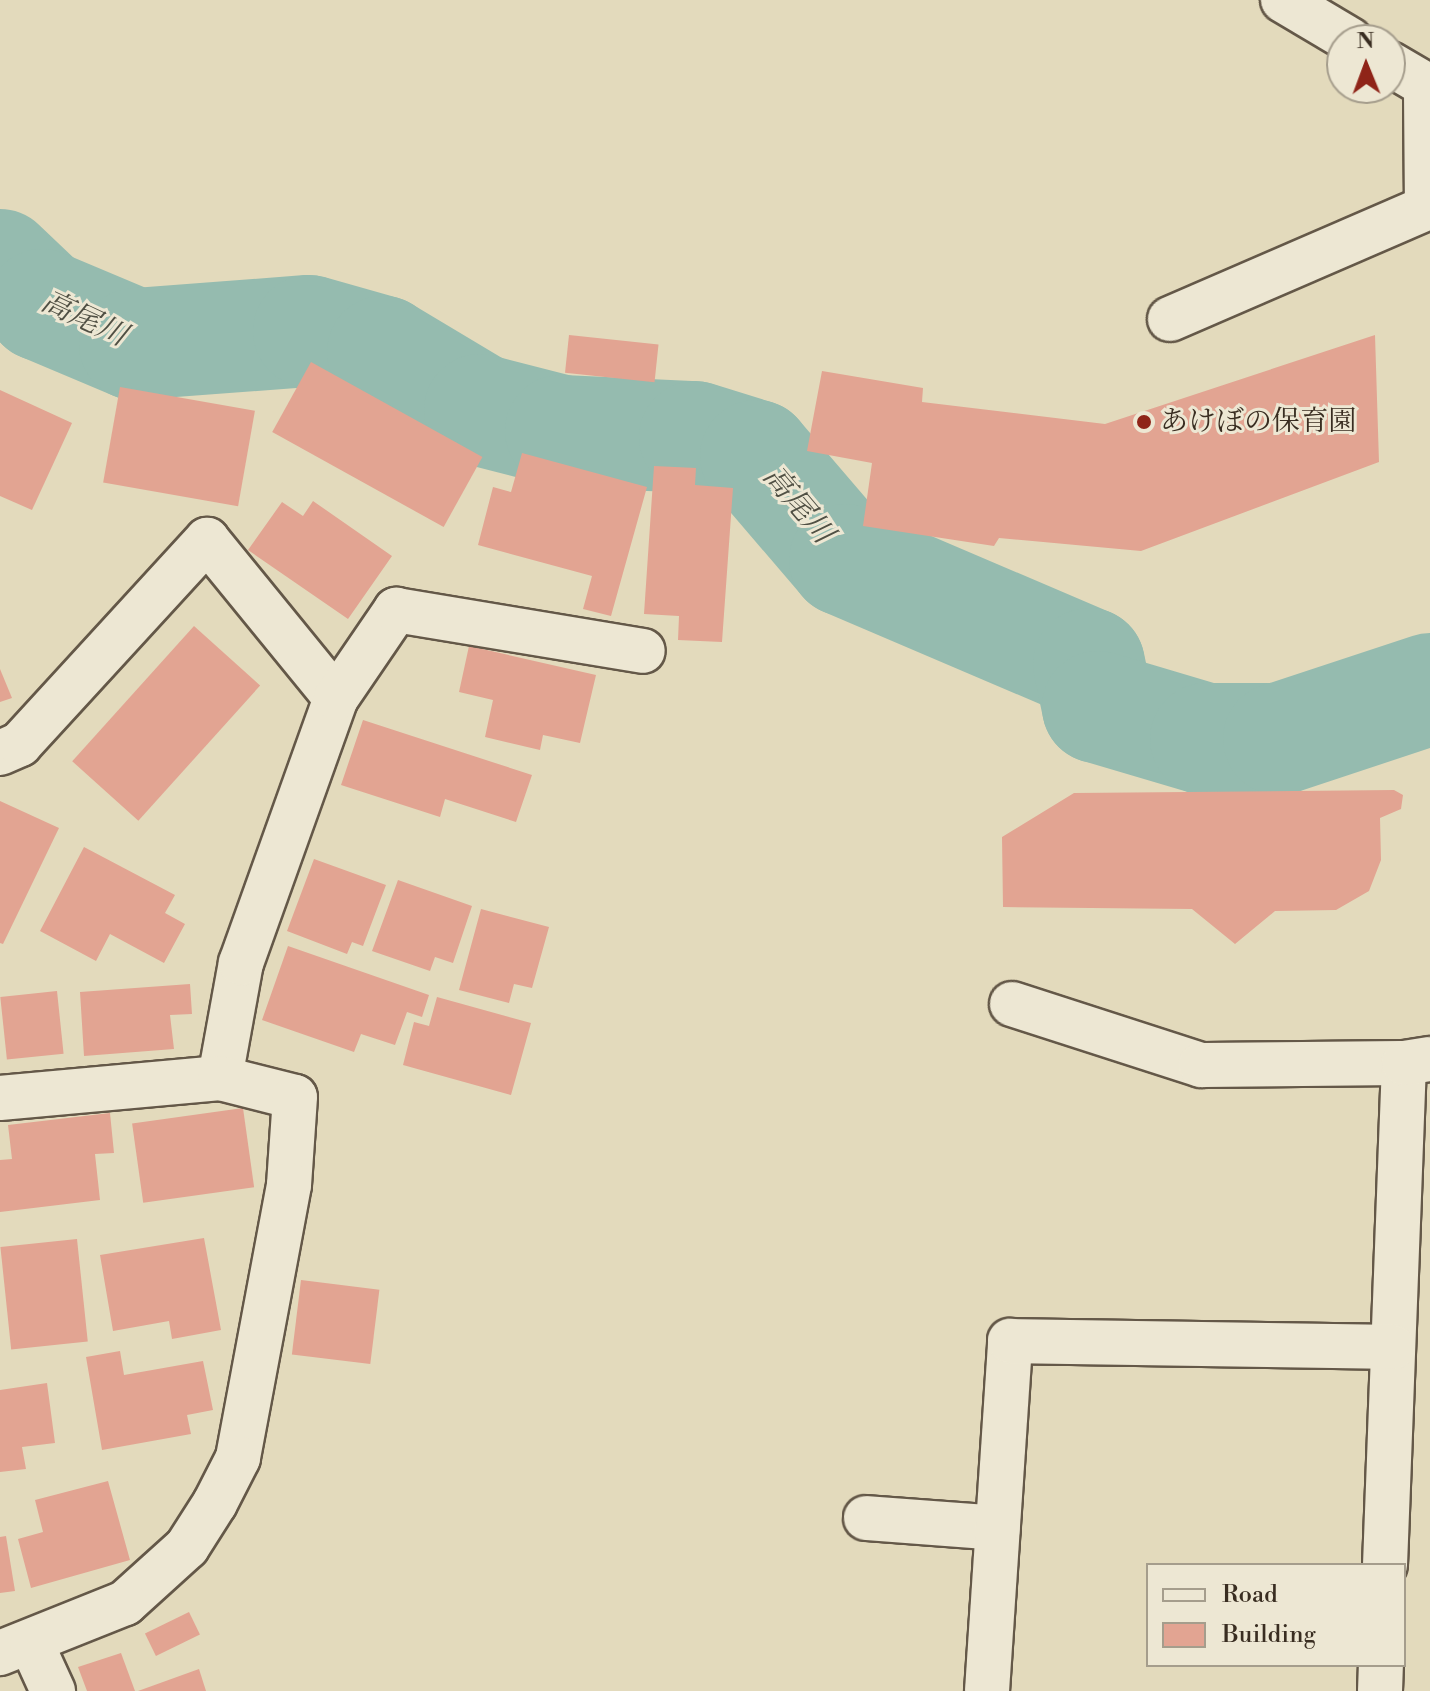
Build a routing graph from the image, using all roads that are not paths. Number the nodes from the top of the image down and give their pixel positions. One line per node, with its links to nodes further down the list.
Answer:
1 (1283, 0): 2 (street)
2 (1326, 26)
3 (1406, 73): 4 (street)
4 (1170, 319)
5 (643, 651): 6 (street)
6 (336, 698): 7 (street); 10 (street)
7 (0, 753)
8 (1012, 1004): 9 (street)
9 (1417, 1061): 12 (street)
10 (220, 1078): 11 (street); 16 (street)
11 (0, 1098)
12 (1393, 1347): 14 (street); 15 (street)
13 (866, 1518): 14 (street)
14 (998, 1528): 19 (street)
15 (1385, 1563)
16 (16, 1649): 18 (street)
17 (1381, 1667): 20 (street)
18 (53, 1691)
19 (987, 1691)
20 (1380, 1691)

